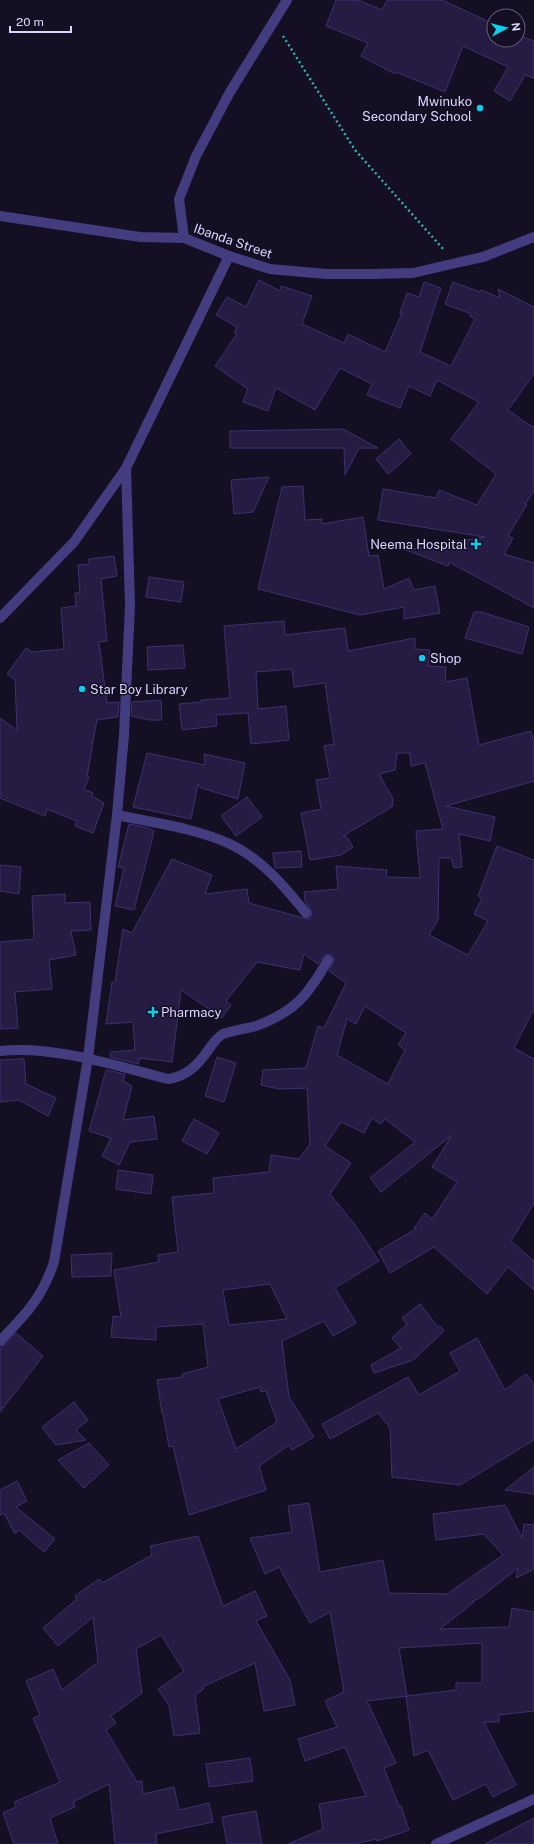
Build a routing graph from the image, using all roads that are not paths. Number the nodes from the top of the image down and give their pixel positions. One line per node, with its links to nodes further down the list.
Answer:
1 (287, 0): 4 (street, Ibanda Street)
2 (0, 216): 4 (street)
3 (534, 237): 5 (street, Ibanda Street)
4 (184, 238): 5 (street, Ibanda Street)
5 (230, 256): 6 (street)
6 (126, 468): 7 (street); 8 (street)
7 (0, 618)
8 (117, 815): 9 (street); 12 (street)
9 (306, 913)
10 (328, 960): 12 (street)
11 (0, 1051): 12 (street)
12 (88, 1058): 13 (street)
13 (0, 1341)
14 (534, 1799): 15 (street)
15 (436, 1844)

